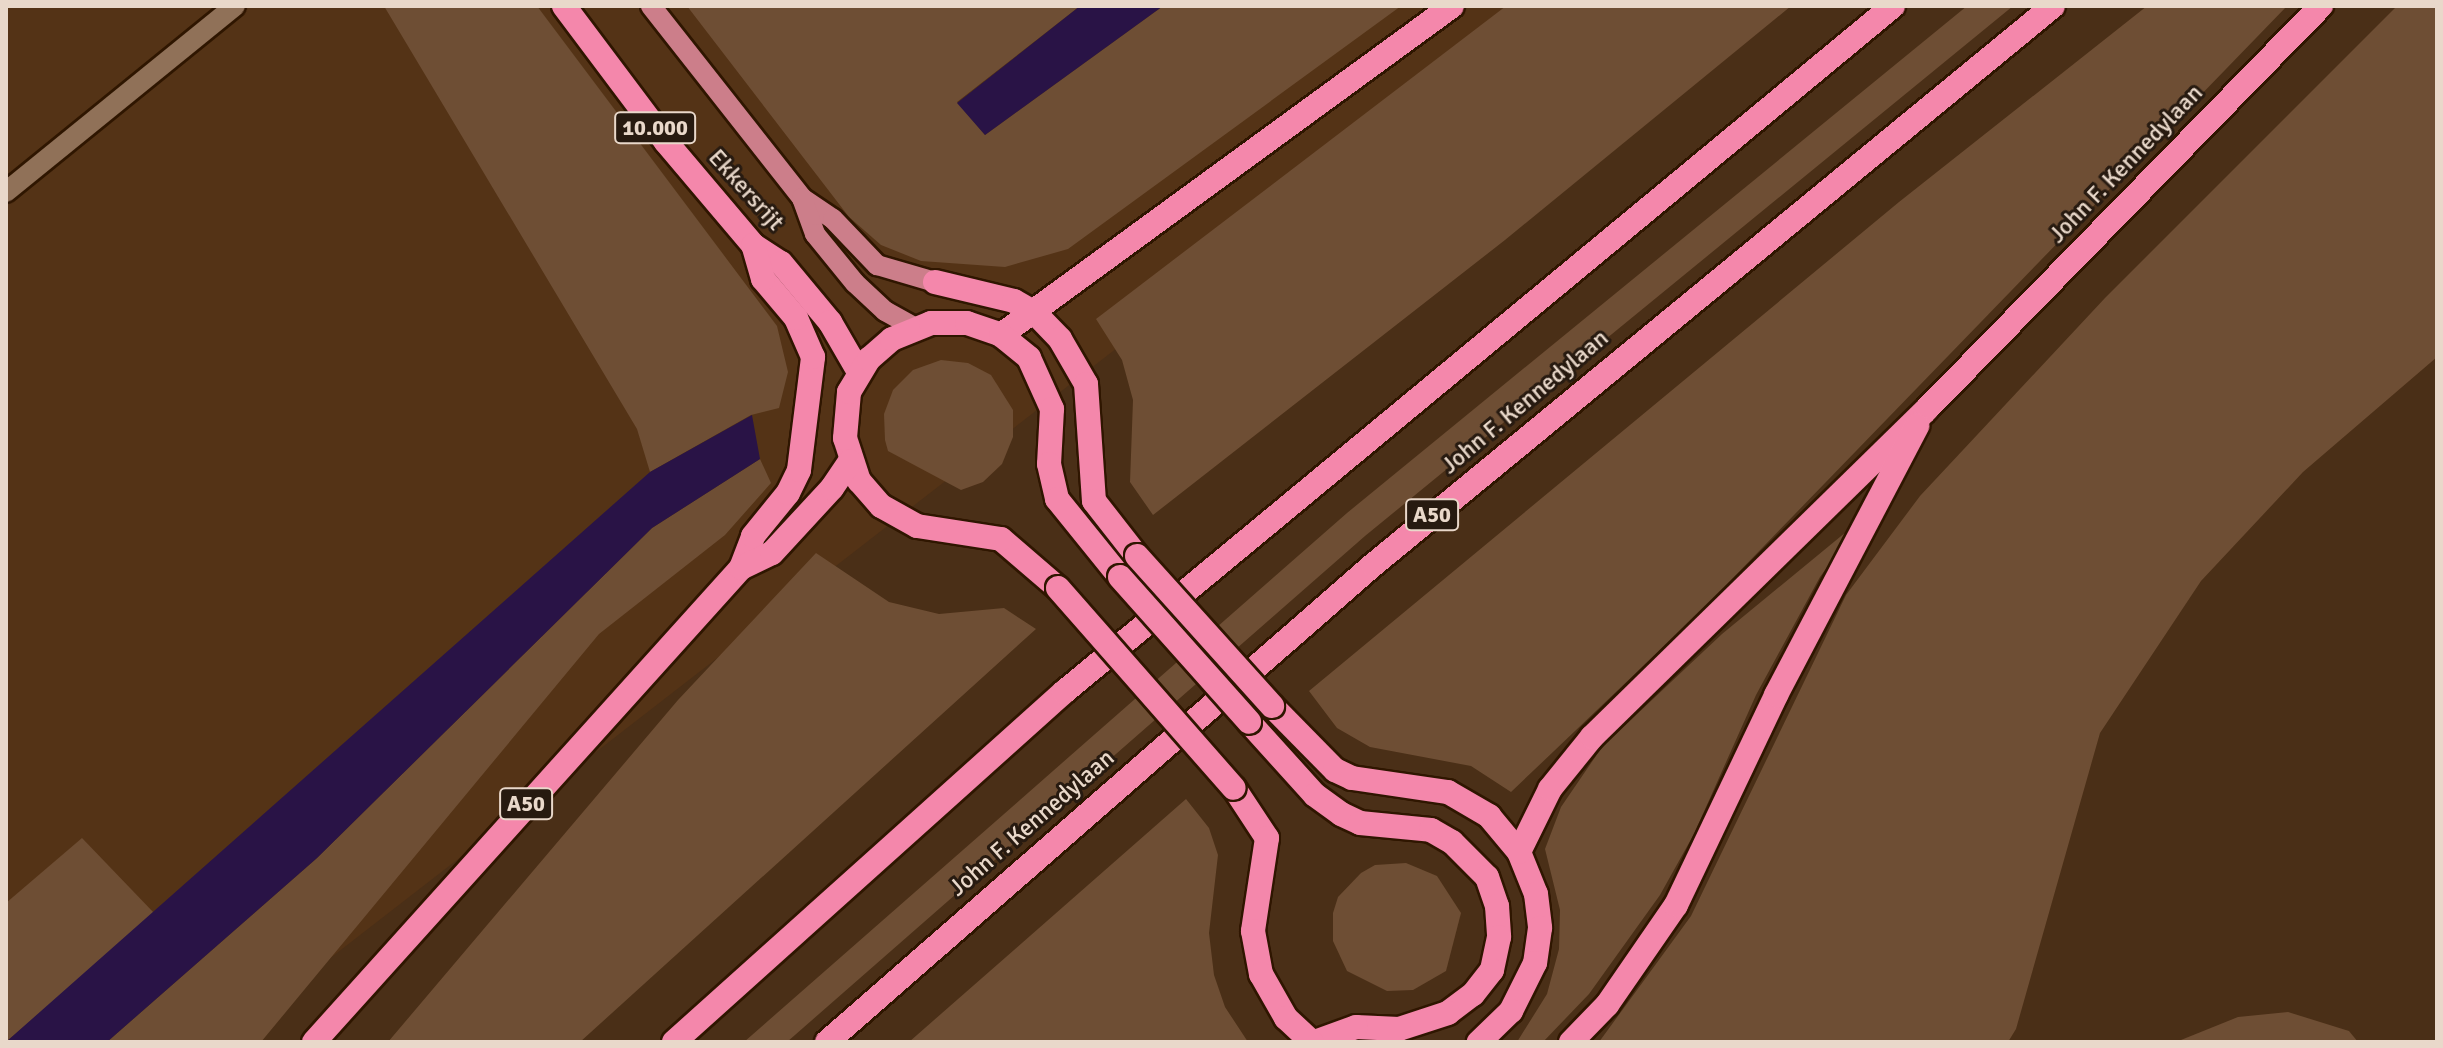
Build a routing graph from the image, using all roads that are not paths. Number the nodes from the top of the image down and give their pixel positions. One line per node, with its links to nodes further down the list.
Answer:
1 (235, 6): 8 (street)
2 (564, 6): 10 (highway, Ekkersrijt / 10.000)
3 (651, 6): 9 (main road, Ekkersrijt / 10.000)
4 (1452, 6): 12 (highway)
5 (1893, 6): 21 (highway)
6 (2053, 6): 22 (highway, John F. Kennedylaan / A50)
7 (2321, 6): 16 (highway, John F. Kennedylaan)
8 (6, 192)
9 (802, 198): 11 (main road, Ekkersrijt / 10.000); 13 (main road, Ekkersrijt / 10.000)
10 (753, 245): 15 (highway, Ekkersrijt / 10.000); 18 (highway, A50)
11 (935, 282): 12 (highway)
12 (1035, 313): 14 (highway); 19 (highway, bridge)
13 (914, 327): 14 (highway); 15 (highway)
14 (1001, 335): 23 (highway, bridge)
15 (859, 372): 17 (highway)
16 (1926, 410): 19 (highway, John F. Kennedylaan); 25 (highway)
17 (850, 461): 18 (highway, A50); 23 (highway, bridge)
18 (741, 568): 20 (highway, A50)
19 (1519, 852): 24 (highway)
20 (314, 1042)
21 (674, 1042)
22 (827, 1042)
23 (1314, 1042)
24 (1479, 1042)
25 (1571, 1042)

